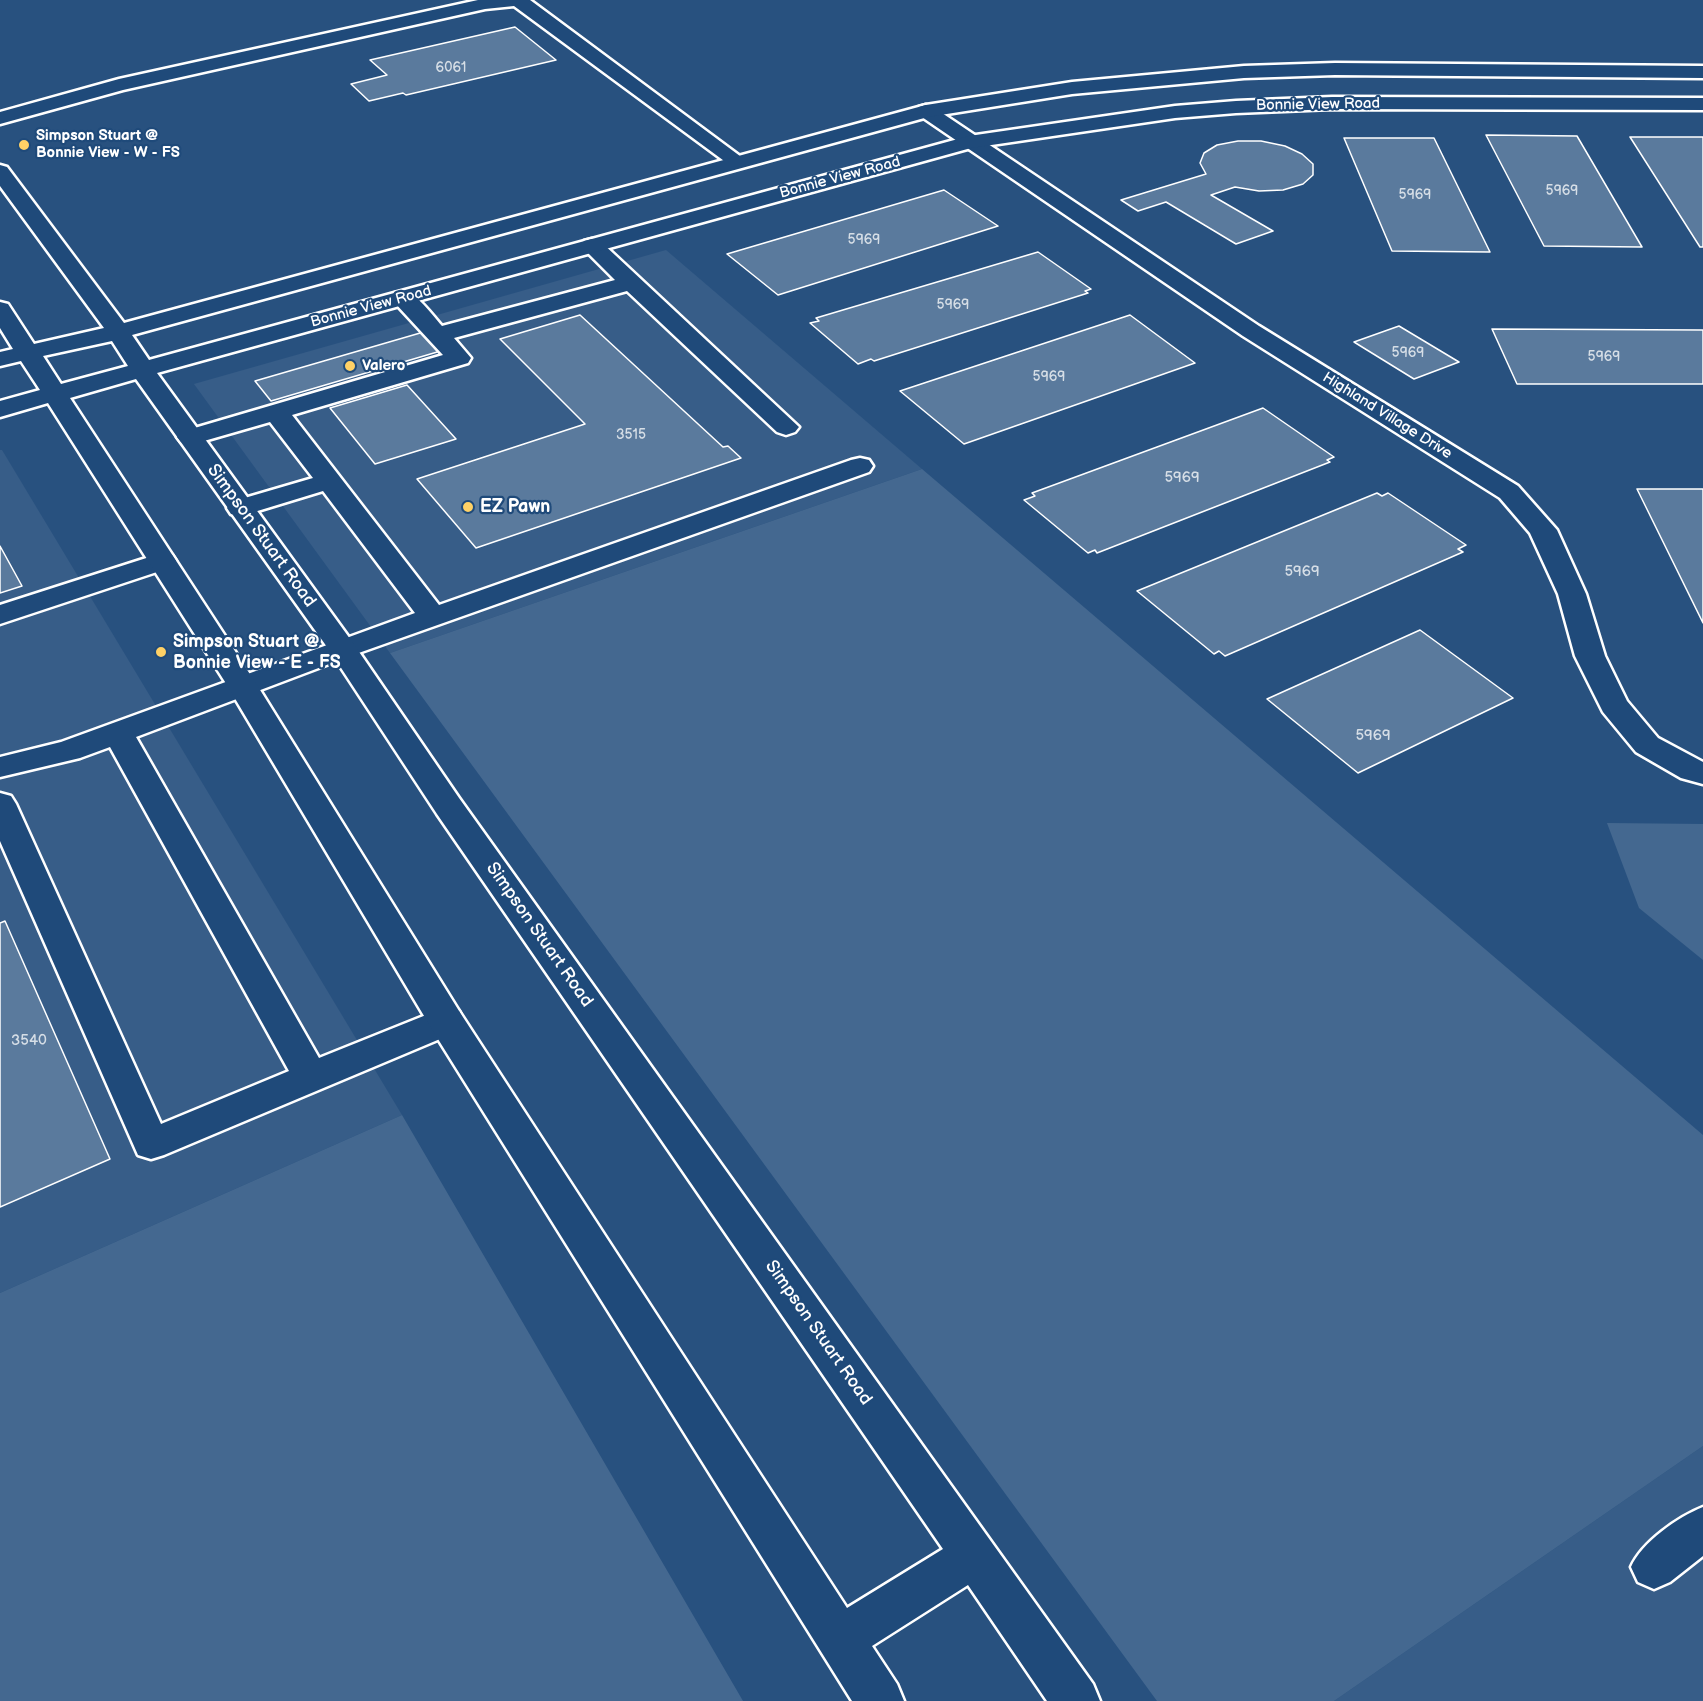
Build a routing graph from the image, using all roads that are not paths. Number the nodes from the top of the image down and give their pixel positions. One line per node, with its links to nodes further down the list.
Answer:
1 (1703, 72): 3 (main road, Bonnie View Road)
2 (1703, 104): 5 (main road, Bonnie View Road)
3 (926, 111): 5 (main road, Highland Village Drive); 6 (main road, Bonnie View Road)
4 (0, 118): 6 (main road)
5 (969, 142): 8 (main road, Bonnie View Road); 32 (main road, Highland Village Drive)
6 (738, 162): 12 (main road, Bonnie View Road)
7 (0, 171): 12 (main road, Simpson Stuart Road)
8 (592, 246): 9 (main road); 10 (main road, Bonnie View Road)
9 (631, 283): 13 (main road); 20 (main road)
10 (403, 298): 13 (main road); 16 (main road, Bonnie View Road)
11 (0, 309): 14 (main road)
12 (118, 332): 14 (main road, Bonnie View Road); 16 (main road, Simpson Stuart Road)
13 (437, 335): 19 (main road)
14 (29, 352): 15 (main road, Bonnie View Road); 17 (main road)
15 (0, 359)
16 (143, 370): 17 (main road, Bonnie View Road); 21 (main road, Simpson Stuart Road)
17 (56, 394): 18 (main road, Bonnie View Road); 25 (main road)
18 (0, 409)
19 (276, 412): 21 (main road); 23 (main road)
20 (786, 427)
21 (190, 438): 24 (main road, Simpson Stuart Road)
22 (860, 465): 27 (main road)
23 (328, 481): 24 (main road); 27 (main road)
24 (241, 508): 28 (main road, Simpson Stuart Road)
25 (162, 561): 26 (main road); 29 (main road)
26 (0, 615)
27 (433, 617): 28 (main road)
28 (343, 649): 29 (main road); 37 (main road, Simpson Stuart Road)
29 (242, 685): 30 (main road); 34 (main road)
30 (117, 732): 31 (main road); 35 (main road)
31 (0, 766)
32 (1703, 773)
33 (0, 804): 35 (main road)
34 (446, 1021): 35 (main road); 39 (main road)
35 (311, 1077)
36 (1703, 1528): 38 (main road)
37 (975, 1555): 39 (main road); 41 (main road, Simpson Stuart Road)
38 (1654, 1567)
39 (840, 1639): 40 (main road)
40 (880, 1701)
41 (1076, 1701)

